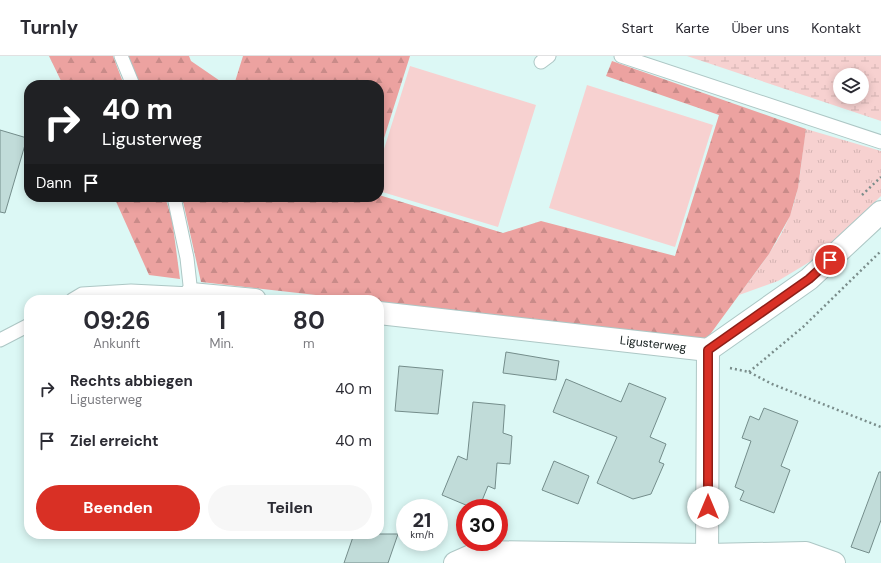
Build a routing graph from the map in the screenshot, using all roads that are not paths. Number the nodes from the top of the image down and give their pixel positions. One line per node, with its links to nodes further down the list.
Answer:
1 (121, 56): 3 (lane)
2 (621, 56): 4 (lane)
3 (131, 80)
4 (881, 142)
5 (175, 202): 7 (lane)
6 (881, 212): 13 (street)
7 (191, 294): 8 (lane); 9 (street)
8 (80, 295)
9 (202, 295)
10 (384, 314): 13 (street, Ligusterweg)
11 (24, 328): 12 (lane)
12 (0, 340)
13 (708, 357): 14 (street)
14 (707, 559): 15 (street); 16 (street)
15 (455, 563)
16 (834, 563)

